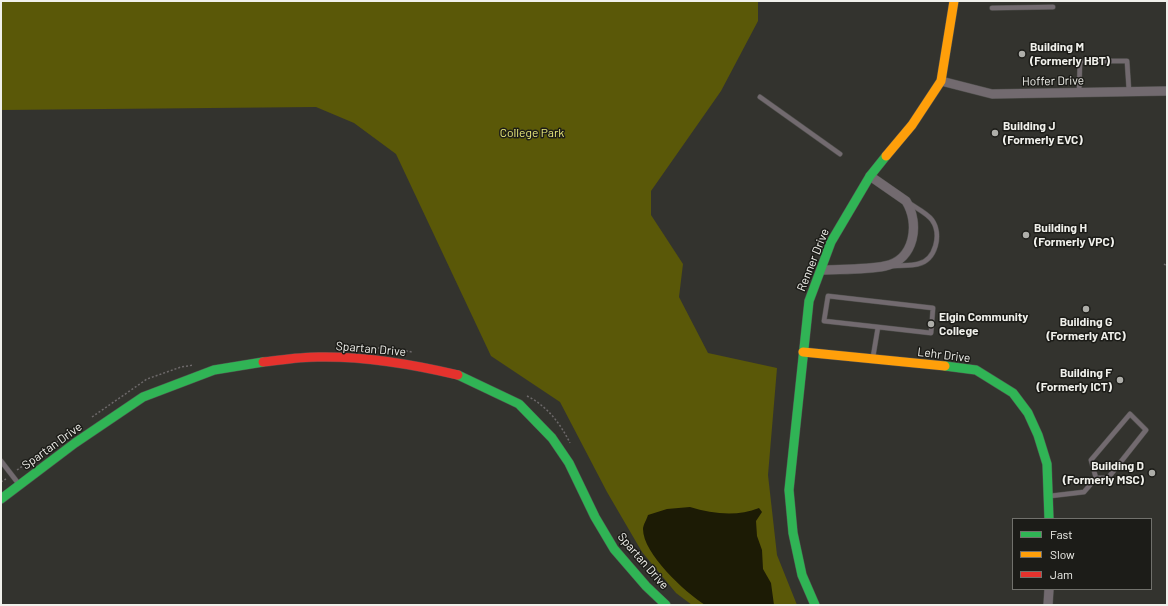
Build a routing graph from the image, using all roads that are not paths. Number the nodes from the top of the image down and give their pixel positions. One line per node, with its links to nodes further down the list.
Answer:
1 (954, 1): 4 (street, Renner Drive)
2 (1053, 6): 3 (lane)
3 (992, 8)
4 (941, 81): 7 (street, Hoffer Drive); 10 (street, Renner Drive)
5 (1167, 90): 6 (street, Hoffer Drive)
6 (1129, 91): 7 (street, Hoffer Drive); 7 (lane)
7 (1079, 92)
8 (760, 97): 9 (lane)
9 (840, 154)
10 (870, 176): 11 (street); 13 (street, Renner Drive)
11 (906, 201): 12 (street); 12 (lane)
12 (886, 266): 13 (street)
13 (821, 270): 15 (street, Renner Drive)
14 (878, 327): 14 (lane); 16 (lane)
15 (803, 352): 16 (street, Lehr Drive); 25 (street, Renner Drive)
16 (873, 360): 20 (street, Lehr Drive)
17 (1, 461): 19 (lane)
18 (1096, 478): 18 (lane); 20 (lane)
19 (19, 485): 21 (street, Spartan Drive); 24 (street, Spartan Drive)
20 (1050, 496): 22 (street, Lehr Drive)
21 (1, 499)
22 (1049, 518)
23 (1049, 590): 26 (street)
24 (666, 605)
25 (815, 605)
26 (1048, 605)

